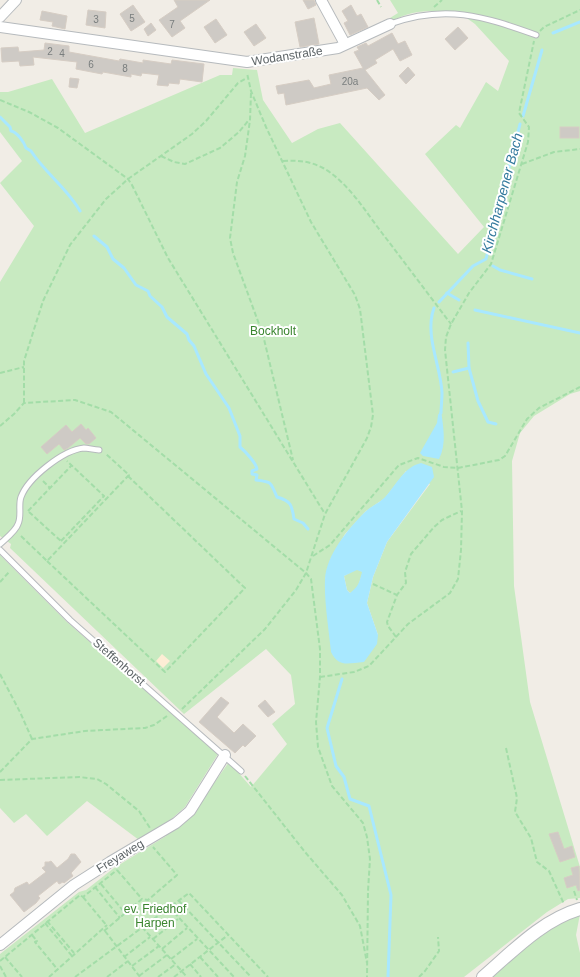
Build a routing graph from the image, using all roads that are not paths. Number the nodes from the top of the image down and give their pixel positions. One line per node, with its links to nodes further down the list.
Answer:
1 (16, 0): 3 (street)
2 (321, 0): 7 (street)
3 (0, 17)
4 (390, 24): 6 (lane, Wodanstraße); 7 (street, Wodanstraße)
5 (0, 27): 7 (street, Wodanstraße)
6 (536, 34)
7 (345, 44)
8 (99, 450): 9 (lane)
9 (0, 544)
10 (0, 550): 11 (lane, Steffenhorst)
11 (225, 755): 12 (lane, Steffenhorst); 14 (street, Freyaweg)
12 (242, 771)
13 (578, 904): 15 (street)
14 (0, 945)
15 (483, 977)

